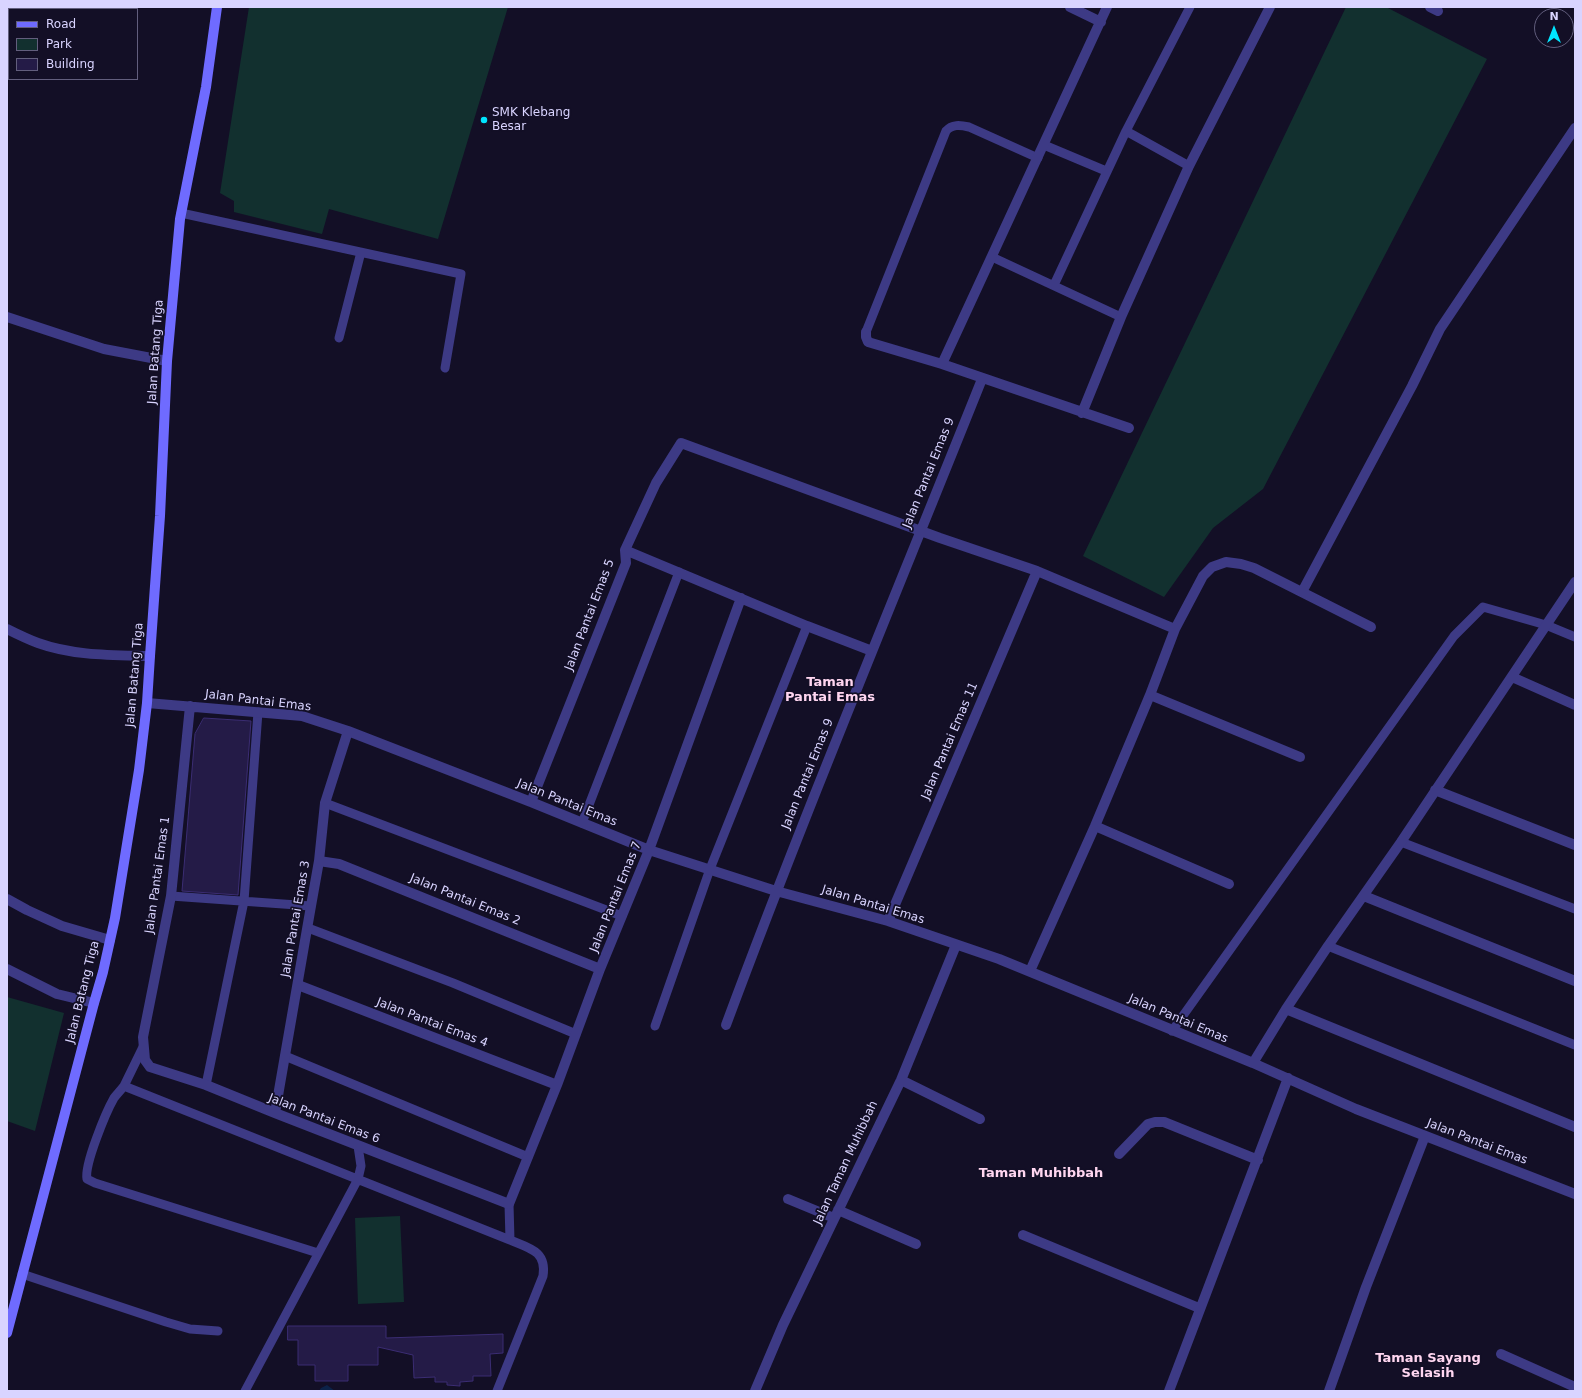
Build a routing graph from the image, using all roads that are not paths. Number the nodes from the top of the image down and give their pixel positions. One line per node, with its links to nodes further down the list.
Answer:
1 (217, 7): 13 (main road, Jalan Batang Tiga)
2 (1070, 7): 6 (street)
3 (1107, 7): 6 (street)
4 (1190, 7): 8 (lane)
5 (1270, 7): 11 (street)
6 (1101, 22): 9 (street)
7 (1575, 128): 32 (street)
8 (1126, 131): 11 (lane); 12 (lane)
9 (1044, 145): 10 (street); 12 (lane)
10 (1038, 158): 15 (street); 19 (lane)
11 (1188, 166): 18 (street)
12 (1106, 171): 16 (lane)
13 (181, 213): 14 (lane); 21 (main road, Jalan Batang Tiga)
14 (361, 252): 20 (lane); 23 (lane)
15 (992, 257): 16 (lane); 22 (street)
16 (1054, 285): 18 (lane)
17 (7, 317): 21 (street)
18 (1121, 317): 25 (street)
19 (866, 332): 22 (street)
20 (338, 338)
21 (167, 361): 41 (main road, Jalan Batang Tiga)
22 (942, 364): 24 (street)
23 (445, 368)
24 (982, 378): 25 (street); 27 (street, Jalan Pantai Emas 9)
25 (1082, 413): 26 (street)
26 (1129, 428)
27 (920, 530): 28 (street, Jalan Pantai Emas 5); 29 (street); 40 (street, Jalan Pantai Emas 9)
28 (625, 550): 30 (street); 51 (street, Jalan Pantai Emas 5)
29 (1037, 571): 38 (street); 69 (street, Jalan Pantai Emas 11)
30 (679, 572): 33 (street); 53 (lane)
31 (1575, 582): 34 (street)
32 (1302, 592): 36 (street); 38 (street)
33 (741, 598): 35 (street); 57 (street, Jalan Pantai Emas 7)
34 (1546, 625): 39 (lane); 42 (street); 83 (lane)
35 (807, 626): 40 (street); 59 (lane)
36 (1371, 627)
37 (7, 629): 41 (street)
38 (1175, 629): 43 (street)
39 (1575, 637)
40 (872, 651): 61 (street, Jalan Pantai Emas 9)
41 (150, 656): 44 (main road, Jalan Batang Tiga)
42 (1512, 677): 45 (street); 50 (street)
43 (1150, 695): 49 (street); 54 (street)
44 (147, 702): 46 (street, Jalan Pantai Emas); 71 (main road, Jalan Batang Tiga)
45 (1575, 705)
46 (190, 706): 47 (street, Jalan Pantai Emas); 62 (street, Jalan Pantai Emas 1)
47 (258, 712): 48 (street, Jalan Pantai Emas); 65 (lane)
48 (348, 731): 51 (street, Jalan Pantai Emas); 52 (street, Jalan Pantai Emas 3)
49 (1300, 757)
50 (1436, 790): 55 (street); 56 (street)
51 (531, 802): 53 (street, Jalan Pantai Emas)
52 (325, 803): 58 (street, Jalan Pantai Emas 3); 68 (lane)
53 (582, 823): 57 (street, Jalan Pantai Emas)
54 (1095, 826): 60 (street); 76 (street)
55 (1401, 842): 63 (street); 67 (lane)
56 (1575, 845)
57 (649, 850): 59 (street, Jalan Pantai Emas); 68 (street, Jalan Pantai Emas 7)
58 (319, 861): 66 (street, Jalan Pantai Emas 3); 74 (street, Jalan Pantai Emas 2)
59 (710, 869): 61 (street, Jalan Pantai Emas); 82 (lane)
60 (1228, 884)
61 (776, 891): 69 (street, Jalan Pantai Emas); 81 (street, Jalan Pantai Emas 9)
62 (171, 896): 65 (lane); 86 (street, Jalan Pantai Emas 1)
63 (1364, 896): 73 (street); 77 (street)
64 (7, 899): 71 (street)
65 (244, 901): 66 (lane); 93 (lane)
66 (311, 906): 70 (street, Jalan Pantai Emas 3)
67 (1575, 909)
68 (622, 916): 74 (street, Jalan Pantai Emas 7)
69 (888, 921): 72 (street, Jalan Pantai Emas)
70 (308, 928): 78 (street, Jalan Pantai Emas 3); 84 (lane)
71 (110, 940): 79 (main road, Jalan Batang Tiga)
72 (956, 945): 76 (street, Jalan Pantai Emas); 90 (street, Jalan Taman Muhibbah)
73 (1328, 946): 80 (street); 85 (lane)
74 (600, 968): 84 (street, Jalan Pantai Emas 7)
75 (7, 969): 79 (street)
76 (1030, 971): 83 (street, Jalan Pantai Emas)
77 (1575, 981)
78 (298, 985): 87 (street, Jalan Pantai Emas 3); 91 (street, Jalan Pantai Emas 4)
79 (94, 1003): 111 (main road, Jalan Batang Tiga)
80 (1286, 1008): 88 (street); 96 (street)
81 (726, 1025)
82 (655, 1026)
83 (1172, 1031): 88 (street, Jalan Pantai Emas)
84 (576, 1034): 91 (street, Jalan Pantai Emas 7)
85 (1575, 1045)
86 (143, 1047): 92 (lane); 93 (street, Jalan Pantai Emas 6)
87 (285, 1056): 94 (street, Jalan Pantai Emas 3); 100 (lane)
88 (1253, 1063): 89 (street, Jalan Pantai Emas)
89 (1288, 1078): 97 (street, Jalan Pantai Emas); 101 (street)
90 (901, 1080): 95 (street); 106 (street, Jalan Taman Muhibbah)
91 (557, 1085): 100 (street, Jalan Pantai Emas 7)
92 (124, 1086): 102 (lane); 110 (lane)
93 (206, 1086): 94 (street, Jalan Pantai Emas 6)
94 (274, 1113): 98 (street, Jalan Pantai Emas 6)
95 (980, 1119)
96 (1575, 1127)
97 (1425, 1136): 103 (street, Jalan Pantai Emas); 121 (street)
98 (358, 1146): 102 (lane); 105 (street, Jalan Pantai Emas 6)
99 (1119, 1154): 101 (street)
100 (528, 1156): 105 (street, Jalan Pantai Emas 7)
101 (1258, 1160): 112 (street)
102 (358, 1179): 108 (lane); 110 (lane)
103 (1575, 1194)
104 (788, 1199): 106 (street)
105 (509, 1204): 108 (lane)
106 (836, 1214): 109 (street); 119 (street, Jalan Taman Muhibbah)
107 (1023, 1235): 112 (street)
108 (510, 1240): 118 (lane)
109 (916, 1244)
110 (318, 1253): 117 (lane)
111 (22, 1274): 113 (lane); 114 (main road, Jalan Batang Tiga)
112 (1199, 1308): 120 (street)
113 (218, 1331)
114 (7, 1333)
115 (1501, 1354): 116 (street)
116 (1575, 1387)
117 (245, 1391)
118 (498, 1391)
119 (755, 1391)
120 (1169, 1391)
121 (1329, 1391)

